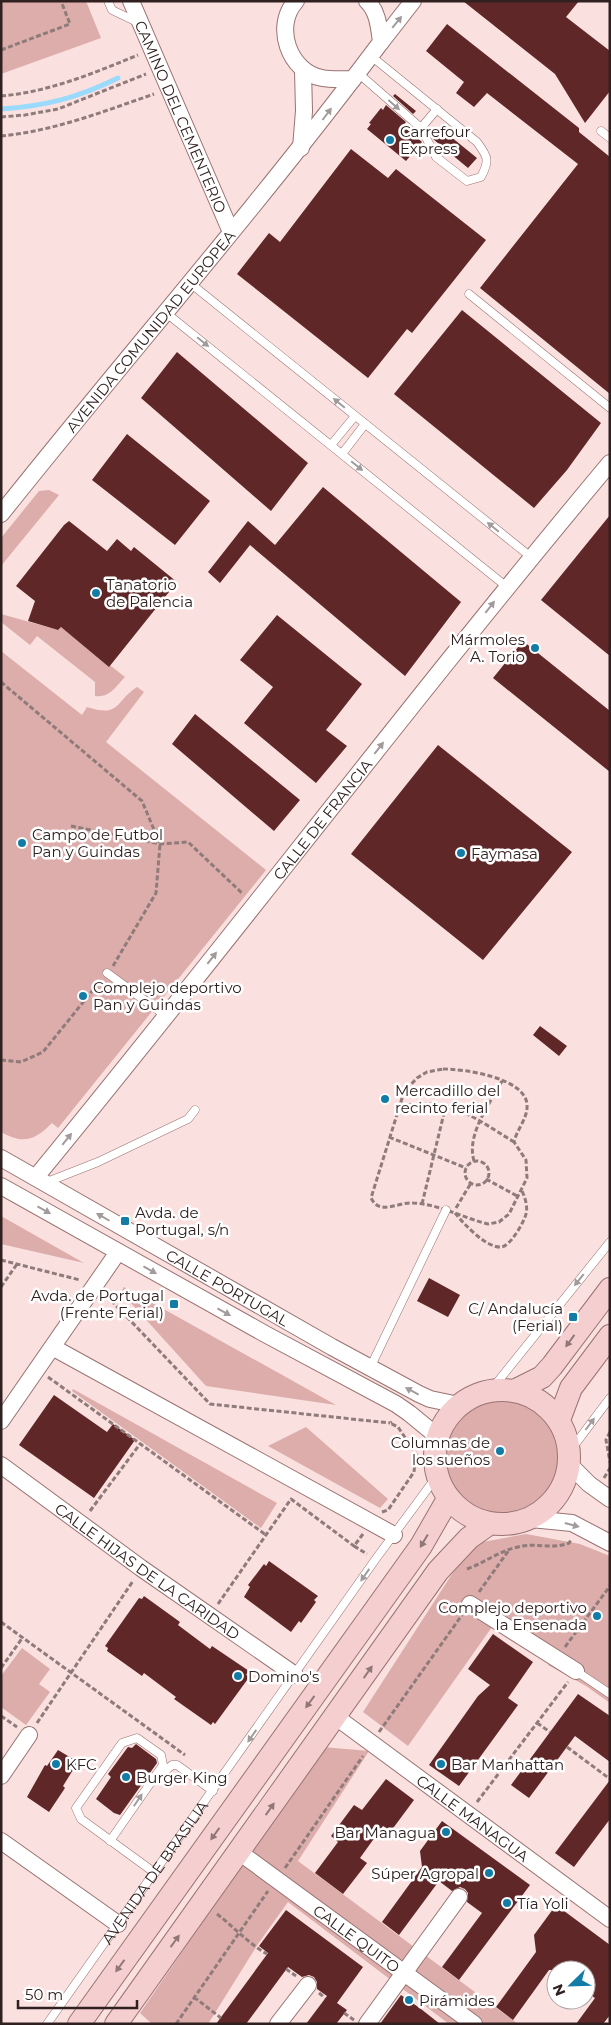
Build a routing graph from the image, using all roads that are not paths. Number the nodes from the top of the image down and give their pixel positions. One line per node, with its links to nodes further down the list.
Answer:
1 (108, 1): 8 (lane)
2 (131, 1): 8 (street, CAMINO DEL CEMENTERIO)
3 (281, 1): 7 (street)
4 (296, 1): 7 (street)
5 (367, 1): 9 (street)
6 (414, 1): 9 (street, one-way to 6)
7 (285, 22): 11 (street)
8 (141, 23): 18 (street, CAMINO DEL CEMENTERIO)
9 (381, 42): 10 (street, AVENIDA COMUNIDAD EUROPEA)
10 (371, 56): 12 (street, AVENIDA COMUNIDAD EUROPEA); 13 (lane)
11 (303, 70): 12 (street); 17 (street)
12 (355, 76): 14 (lane, one-way to 14); 17 (street, AVENIDA COMUNIDAD EUROPEA, one-way to 12)
13 (437, 109): 14 (lane); 14 (lane)
14 (421, 128)
15 (601, 131): 16 (lane)
16 (610, 138)
17 (301, 148): 18 (street, AVENIDA COMUNIDAD EUROPEA)
18 (231, 232): 19 (street, AVENIDA COMUNIDAD EUROPEA)
19 (190, 283): 21 (street, AVENIDA COMUNIDAD EUROPEA); 23 (lane, one-way to 19)
20 (469, 294): 22 (lane)
21 (165, 312): 25 (lane, one-way to 25); 28 (street, AVENIDA COMUNIDAD EUROPEA)
22 (610, 408)
23 (355, 416): 24 (lane); 25 (lane)
24 (365, 424): 26 (lane); 29 (lane, one-way to 24)
25 (331, 445): 26 (lane)
26 (342, 454): 30 (lane, one-way to 30)
27 (610, 463): 29 (street, CALLE DE FRANCIA)
28 (1, 514)
29 (531, 558): 30 (street, CALLE DE FRANCIA)
30 (507, 587): 32 (street, CALLE DE FRANCIA, one-way to 30)
31 (107, 973): 32 (lane)
32 (166, 1016): 35 (street, CALLE DE FRANCIA, one-way to 32)
33 (195, 1110): 35 (lane)
34 (1, 1158): 35 (street, CALLE PORTUGAL)
35 (41, 1180): 43 (street, CALLE PORTUGAL, one-way to 35)
36 (1, 1186): 39 (street, CALLE PORTUGAL, one-way to 39)
37 (450, 1211): 43 (lane)
38 (610, 1242): 44 (lane, one-way to 44)
39 (118, 1252): 42 (street); 50 (street, CALLE PORTUGAL, one-way to 50)
40 (610, 1289): 45 (main road, one-way to 45)
41 (610, 1336): 48 (main road)
42 (54, 1348): 49 (street); 58 (street)
43 (370, 1368): 47 (street, CALLE PORTUGAL, one-way to 43)
44 (491, 1390): 45 (main road); 47 (main road)
45 (516, 1390): 48 (main road)
46 (610, 1398): 51 (lane, one-way to 46)
47 (459, 1405): 50 (main road)
48 (559, 1420): 51 (main road)
49 (1, 1421)
50 (437, 1436): 53 (main road)
51 (570, 1458): 55 (street); 56 (main road)
52 (1, 1465): 62 (street, CALLE HIJAS DE LA CARIDAD)
53 (437, 1476): 54 (main road); 58 (lane, AVENIDA DE BRASILIA)
54 (448, 1499): 57 (main road); 80 (main road, AVENIDA DE BRASILIA, one-way to 80)
55 (610, 1499)
56 (531, 1519): 57 (main road); 59 (street, one-way to 59)
57 (489, 1524): 64 (main road, one-way to 57)
58 (394, 1535): 62 (lane, AVENIDA DE BRASILIA, one-way to 62)
59 (610, 1543)
60 (470, 1604): 61 (street)
61 (576, 1671): 63 (lane)
62 (295, 1675): 68 (lane, AVENIDA DE BRASILIA, one-way to 68)
63 (610, 1694)
64 (336, 1717): 71 (main road, one-way to 64); 74 (street, CALLE MANAGUA)
65 (29, 1735): 66 (street)
66 (1, 1776)
67 (148, 1785): 68 (lane); 70 (lane, one-way to 67); 70 (lane)
68 (213, 1791): 72 (lane, AVENIDA DE BRASILIA)
69 (1, 1841): 75 (street)
70 (110, 1841): 72 (lane)
71 (239, 1852): 76 (street, CALLE QUITO); 78 (main road, one-way to 71)
72 (154, 1874): 75 (lane, AVENIDA DE BRASILIA)
73 (459, 1897): 76 (street)
74 (610, 1919)
75 (118, 1924): 79 (lane, AVENIDA DE BRASILIA)
76 (404, 1973): 82 (street); 83 (street, CALLE QUITO)
77 (308, 1985): 81 (street)
78 (121, 2022)
79 (48, 2024)
80 (79, 2024)
81 (278, 2024)
82 (366, 2024)
83 (474, 2024)

